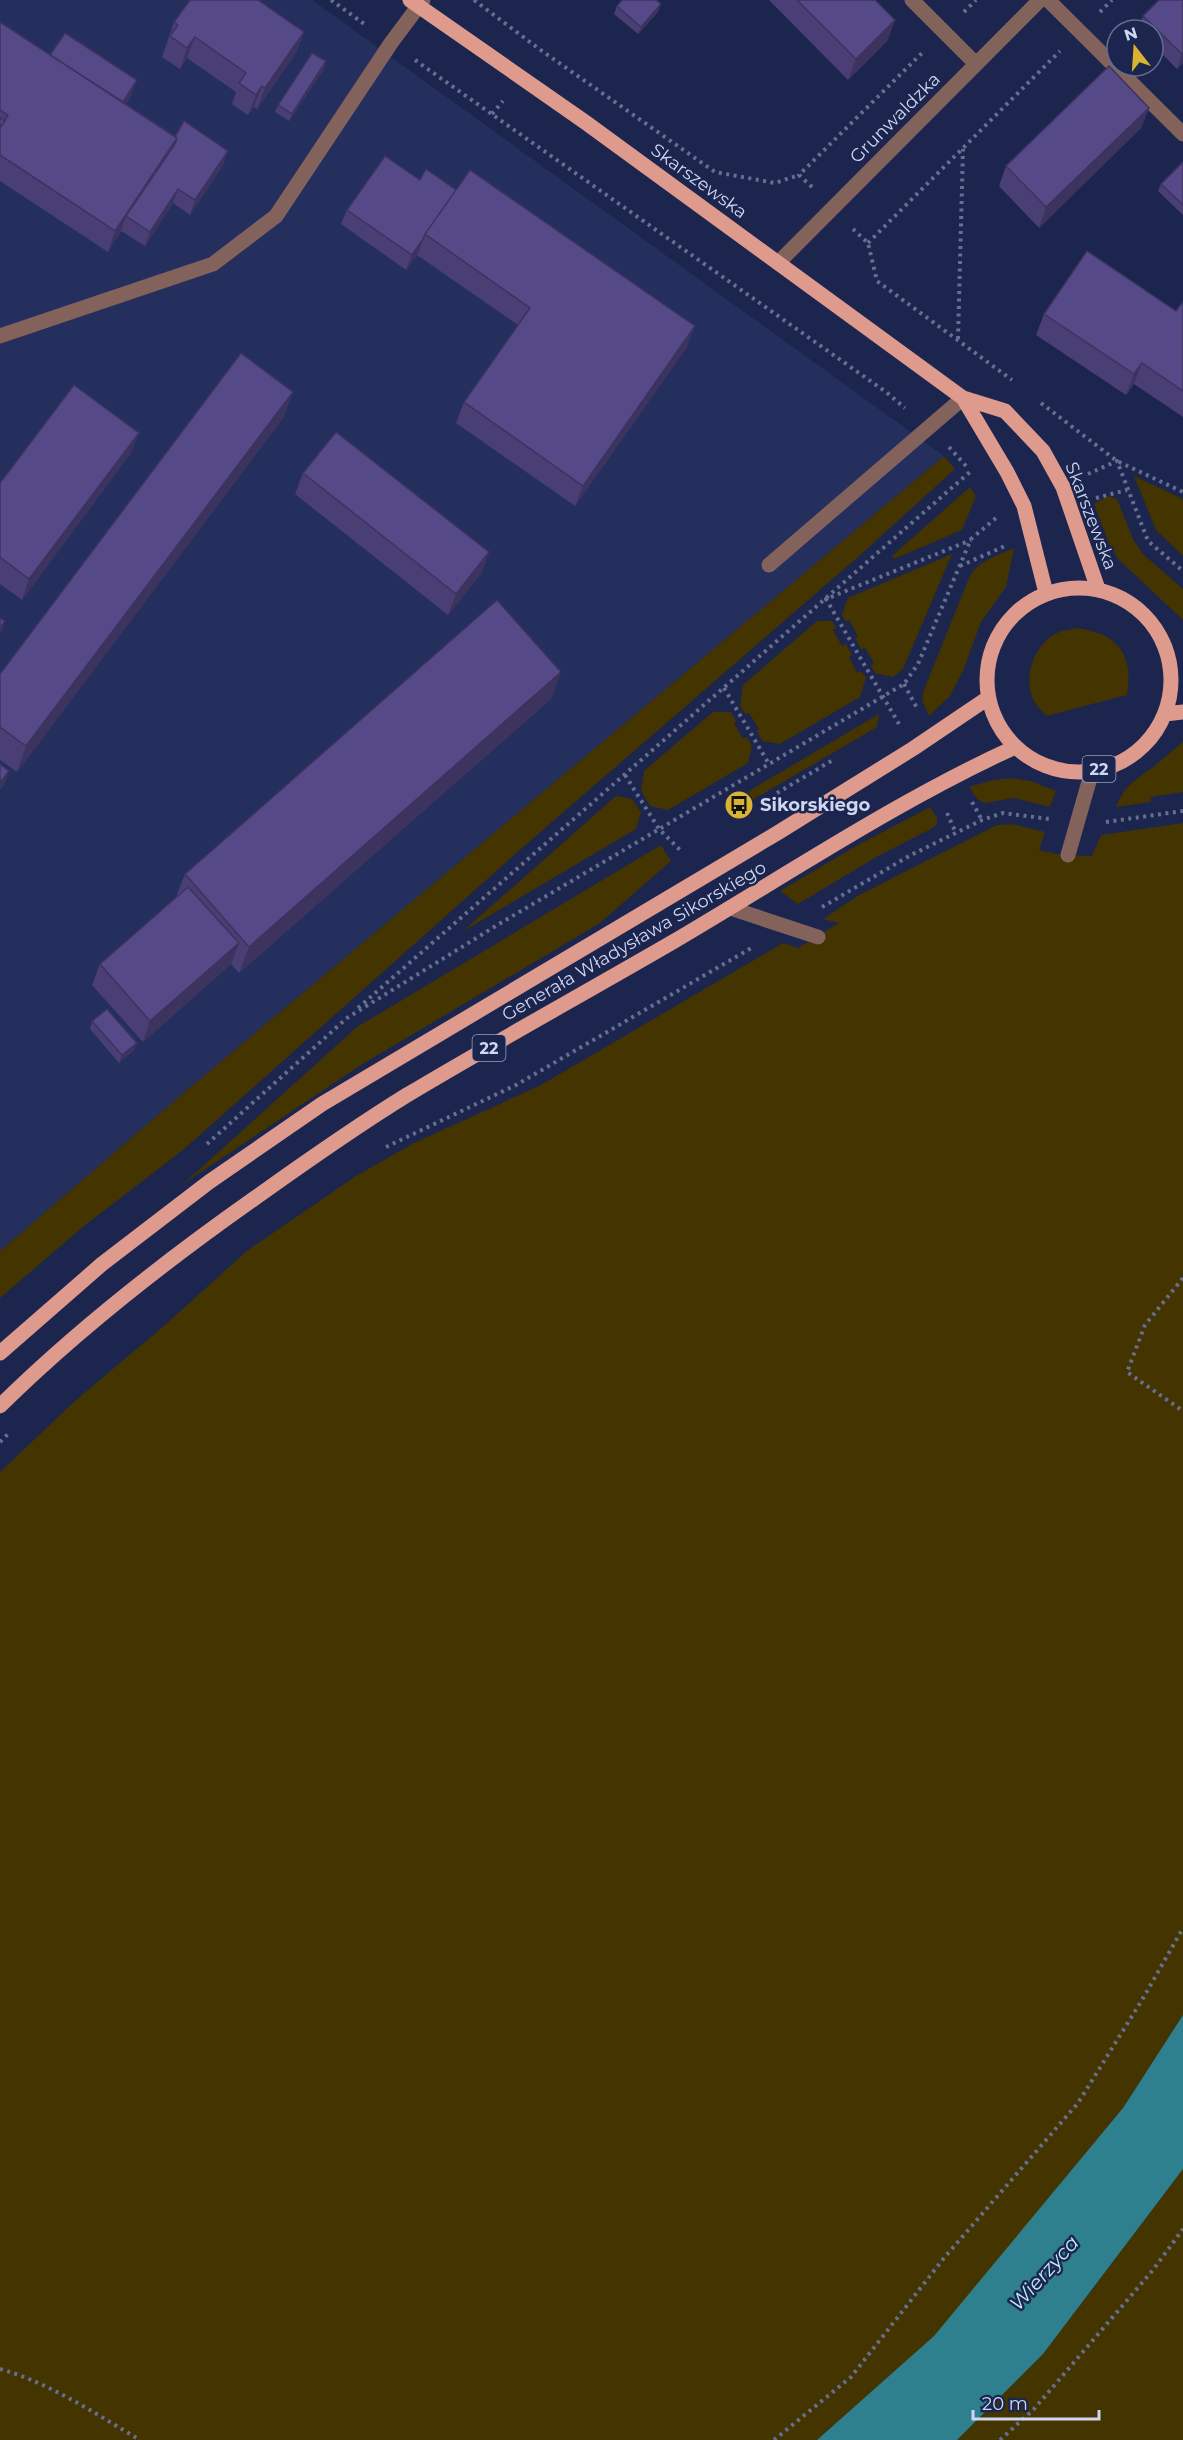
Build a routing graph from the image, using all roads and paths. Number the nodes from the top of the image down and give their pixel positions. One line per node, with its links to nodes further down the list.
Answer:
1 (332, 0): 11 (path)
2 (474, 0): 15 (path)
3 (912, 0): 9 (street)
4 (976, 0): 9 (path)
5 (1040, 0): 12 (street, Grunwaldzka)
6 (1048, 0): 10 (street)
7 (1112, 0): 10 (path)
8 (417, 2): 11 (street); 18 (main road, Skarszewska)
9 (944, 32): 12 (street); 15 (path)
10 (1080, 32): 13 (street); 14 (path)
11 (391, 43): 19 (street); 24 (path)
12 (976, 64): 16 (street, Grunwaldzka)
13 (1183, 134)
14 (963, 148): 17 (path); 20 (path)
15 (799, 176): 16 (path)
16 (832, 208): 17 (path); 18 (street, Grunwaldzka)
17 (868, 243): 20 (path)
18 (778, 263): 22 (main road, Skarszewska)
19 (0, 336)
20 (958, 340): 21 (path)
21 (1018, 384)
22 (963, 398): 24 (street); 38 (main road, Skarszewska); 39 (main road, Skarszewska)
23 (1036, 398): 25 (path)
24 (929, 428): 26 (path); 35 (street)
25 (1117, 461): 27 (path); 29 (path); 30 (path)
26 (971, 471): 28 (path); 40 (path)
27 (1087, 474)
28 (976, 479)
29 (1127, 490): 31 (path); 37 (path)
30 (1183, 492)
31 (1091, 499)
32 (995, 510): 33 (path)
33 (971, 539): 36 (path); 40 (path)
34 (1007, 545): 36 (path)
35 (769, 564)
36 (960, 566): 42 (path)
37 (1183, 571)
38 (1098, 589): 39 (main road, 22); 41 (main road, 22)
39 (1046, 593): 45 (main road, 22)
40 (826, 599): 43 (path); 44 (path)
41 (1176, 656): 48 (main road, 22)
42 (904, 684): 44 (path); 47 (path)
43 (724, 688): 51 (path); 53 (path)
44 (882, 697): 49 (path); 51 (path)
45 (988, 698): 50 (main road, 22); 68 (main road, Generała Władysława Sikorskiego / 22)
46 (1183, 712): 48 (main road)
47 (921, 713)
48 (1165, 714): 52 (main road, 22)
49 (902, 729)
50 (1015, 747): 52 (main road, 22); 61 (main road, Generała Władysława Sikorskiego / 22)
51 (769, 764): 58 (path)
52 (1092, 771): 57 (street)
53 (625, 775): 58 (path); 64 (path)
54 (968, 796): 56 (path)
55 (1183, 811): 57 (path)
56 (982, 820): 57 (path); 62 (path)
57 (1077, 824): 60 (street)
58 (659, 829): 59 (path); 64 (path)
59 (680, 850)
60 (1068, 855)
61 (730, 908): 62 (street); 69 (main road, Generała Władysława Sikorskiego / 22)
62 (788, 927): 63 (street); 65 (path)
63 (818, 937)
64 (347, 1018): 66 (path)
65 (378, 1151)
66 (199, 1152)
67 (1183, 1278): 70 (path)
68 (0, 1353)
69 (0, 1406)
70 (1183, 1411)
71 (17, 1427): 72 (path)
72 (0, 1442)
73 (1183, 1928): 77 (path)
74 (1183, 2229): 78 (path)
75 (0, 2369): 76 (path)
76 (140, 2440)
77 (774, 2440)
78 (1000, 2440)

